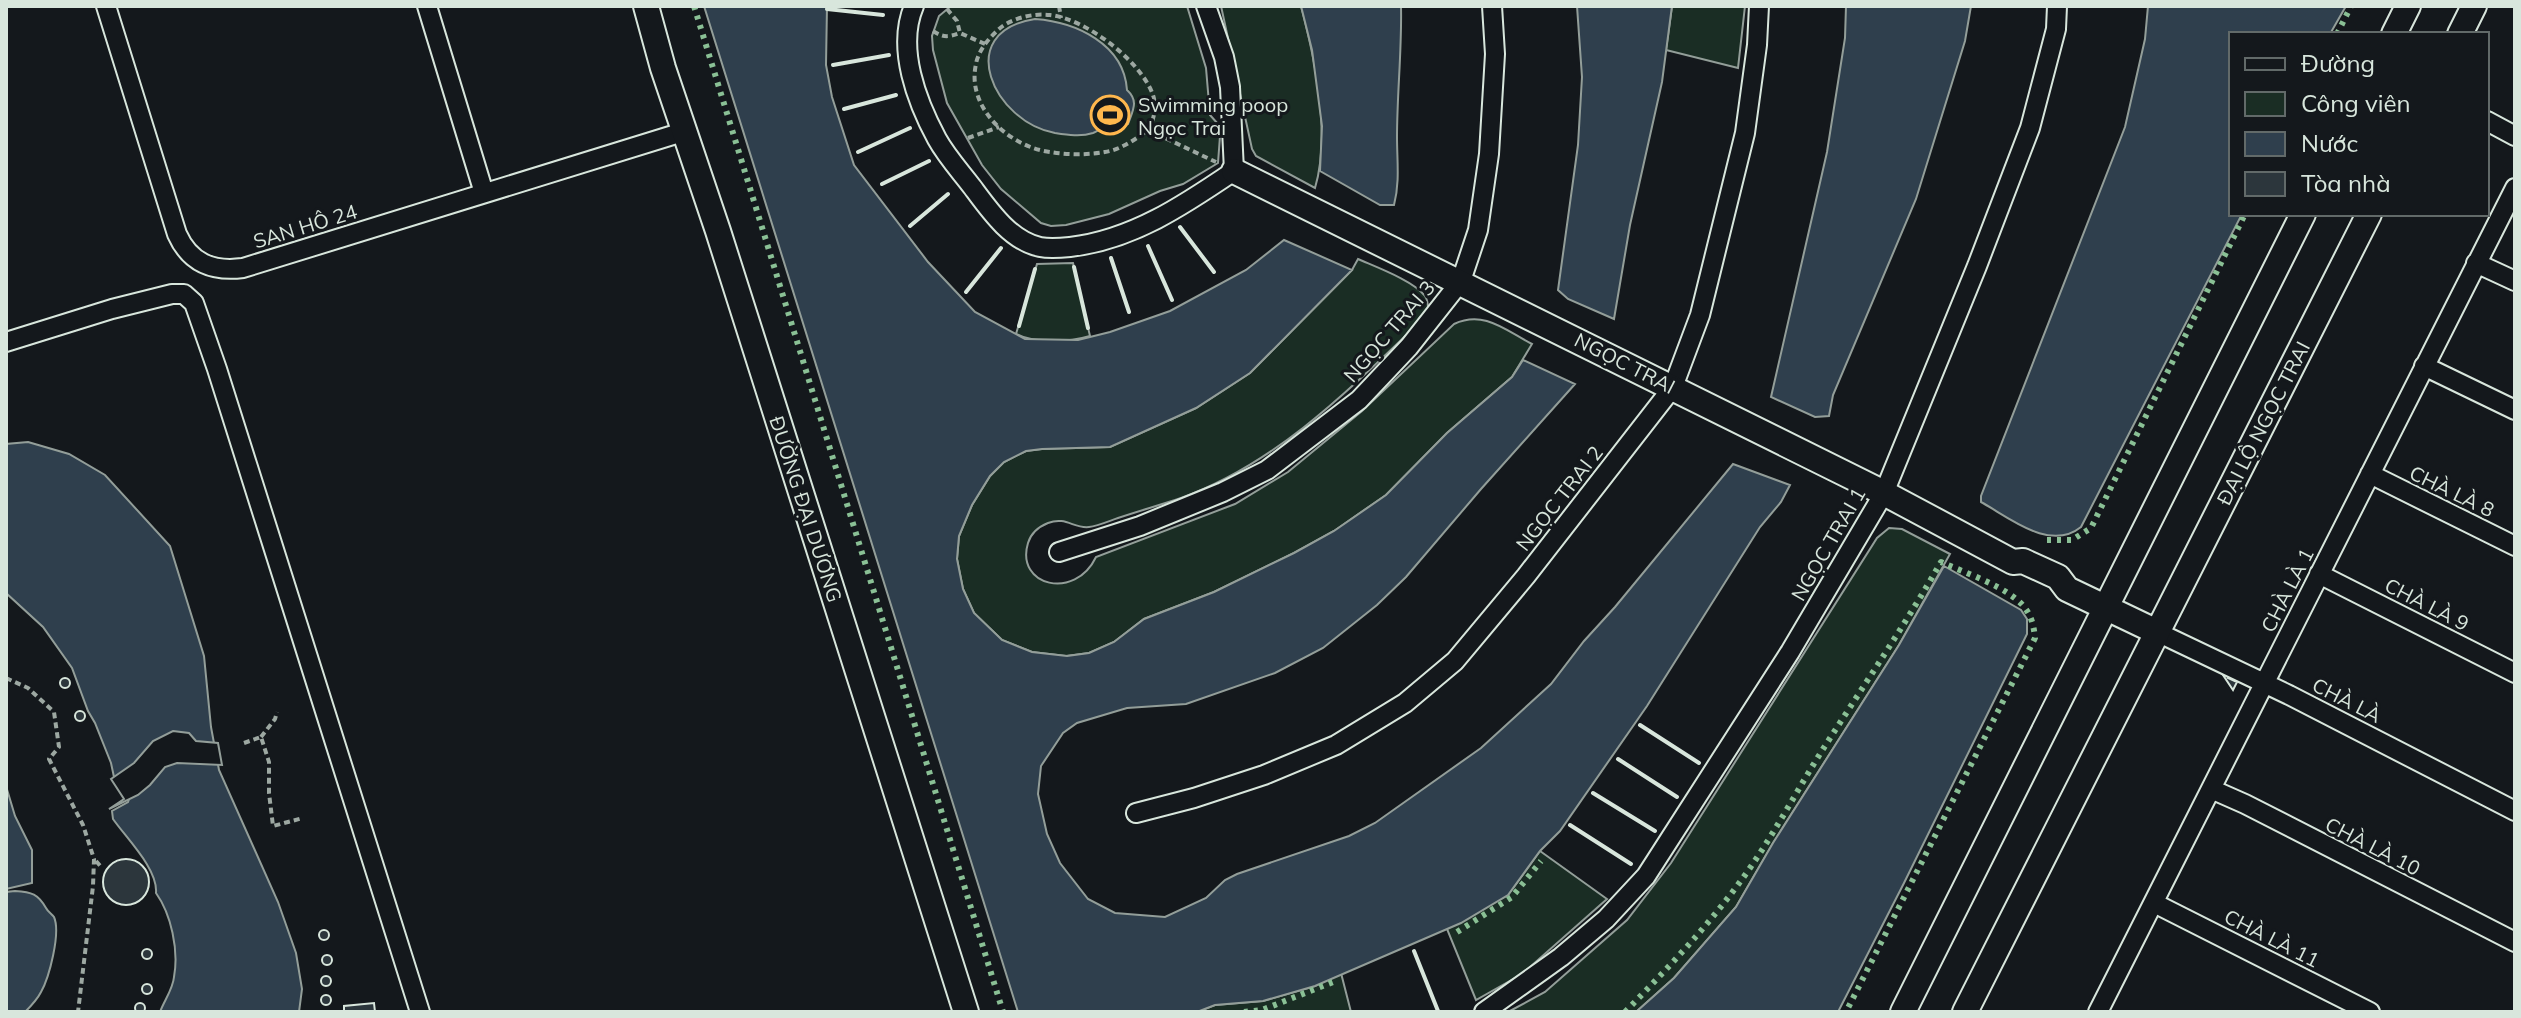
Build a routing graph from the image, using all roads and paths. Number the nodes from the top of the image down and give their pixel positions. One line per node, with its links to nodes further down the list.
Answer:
1 (106, 6): 27 (street, SAN HÔ 24)
2 (427, 6): 27 (street)
3 (646, 6): 22 (street, ĐƯỜNG ĐẠI DƯƠNG)
4 (914, 6): 25 (street)
5 (1059, 6): 13 (path)
6 (1206, 6): 25 (street)
7 (1492, 6): 31 (street, NGỌC TRAI 3)
8 (1759, 6): 35 (street, NGỌC TRAI 2)
9 (2057, 6): 38 (street, NGỌC TRAI 1)
10 (2408, 6): 15 (street)
11 (2474, 6): 16 (street)
12 (947, 9): 17 (path)
13 (1061, 18): 18 (path); 21 (path)
14 (933, 31): 17 (path)
15 (2395, 32)
16 (2461, 32)
17 (960, 33): 18 (path)
18 (985, 44): 20 (path)
19 (2489, 122): 23 (street)
20 (999, 127): 21 (path); 24 (path)
21 (1148, 130): 25 (path)
22 (686, 131): 27 (street, SAN HÔ 24); 61 (street, ĐƯỜNG ĐẠI DƯƠNG)
23 (2515, 136)
24 (968, 138)
25 (1226, 167): 31 (street, NGỌC TRAI)
26 (2515, 188): 30 (street, CHÀ LÀ 1)
27 (484, 193)
28 (2302, 216): 42 (street)
29 (2368, 216): 43 (street, ĐẠI LỘ NGỌC TRAI)
30 (2476, 263): 32 (street); 34 (street, CHÀ LÀ 1)
31 (1461, 281): 35 (street, NGỌC TRAI); 40 (street, NGỌC TRAI 3)
32 (2515, 281)
33 (6, 342): 63 (street)
34 (2424, 366): 36 (street); 37 (street, CHÀ LÀ 1)
35 (1673, 387): 38 (street, NGỌC TRAI); 54 (street, NGỌC TRAI 2)
36 (2515, 410)
37 (2370, 474): 39 (street, CHÀ LÀ 8); 41 (street, CHÀ LÀ 1)
38 (1884, 493): 42 (street, NGỌC TRAI); 64 (street, NGỌC TRAI 1)
39 (2515, 546)
40 (1059, 552)
41 (2319, 574): 44 (street, CHÀ LÀ 9); 46 (street, CHÀ LÀ 1)
42 (2106, 609): 43 (street); 65 (street)
43 (2157, 632): 46 (street, CHÀ LÀ); 66 (street, ĐẠI LỘ NGỌC TRAI)
44 (2515, 673)
45 (6, 678): 51 (path)
46 (2264, 684): 50 (street, CHÀ LÀ 1); 53 (street, CHÀ LÀ)
47 (277, 712): 48 (path)
48 (261, 737): 49 (path); 55 (path)
49 (244, 743)
50 (2211, 789): 58 (street, CHÀ LÀ 1); 59 (street, CHÀ LÀ 10)
51 (72, 803): 52 (path); 56 (path)
52 (78, 803)
53 (2515, 811)
54 (1136, 813)
55 (303, 818)
56 (94, 859): 57 (path); 62 (path)
57 (102, 868)
58 (2154, 903): 60 (street, CHÀ LÀ 1); 67 (street, CHÀ LÀ 11)
59 (2515, 942)
60 (2103, 1010)
61 (961, 1011)
62 (78, 1012)
63 (420, 1012)
64 (1484, 1012)
65 (1903, 1012)
66 (1965, 1012)
67 (2370, 1012)

